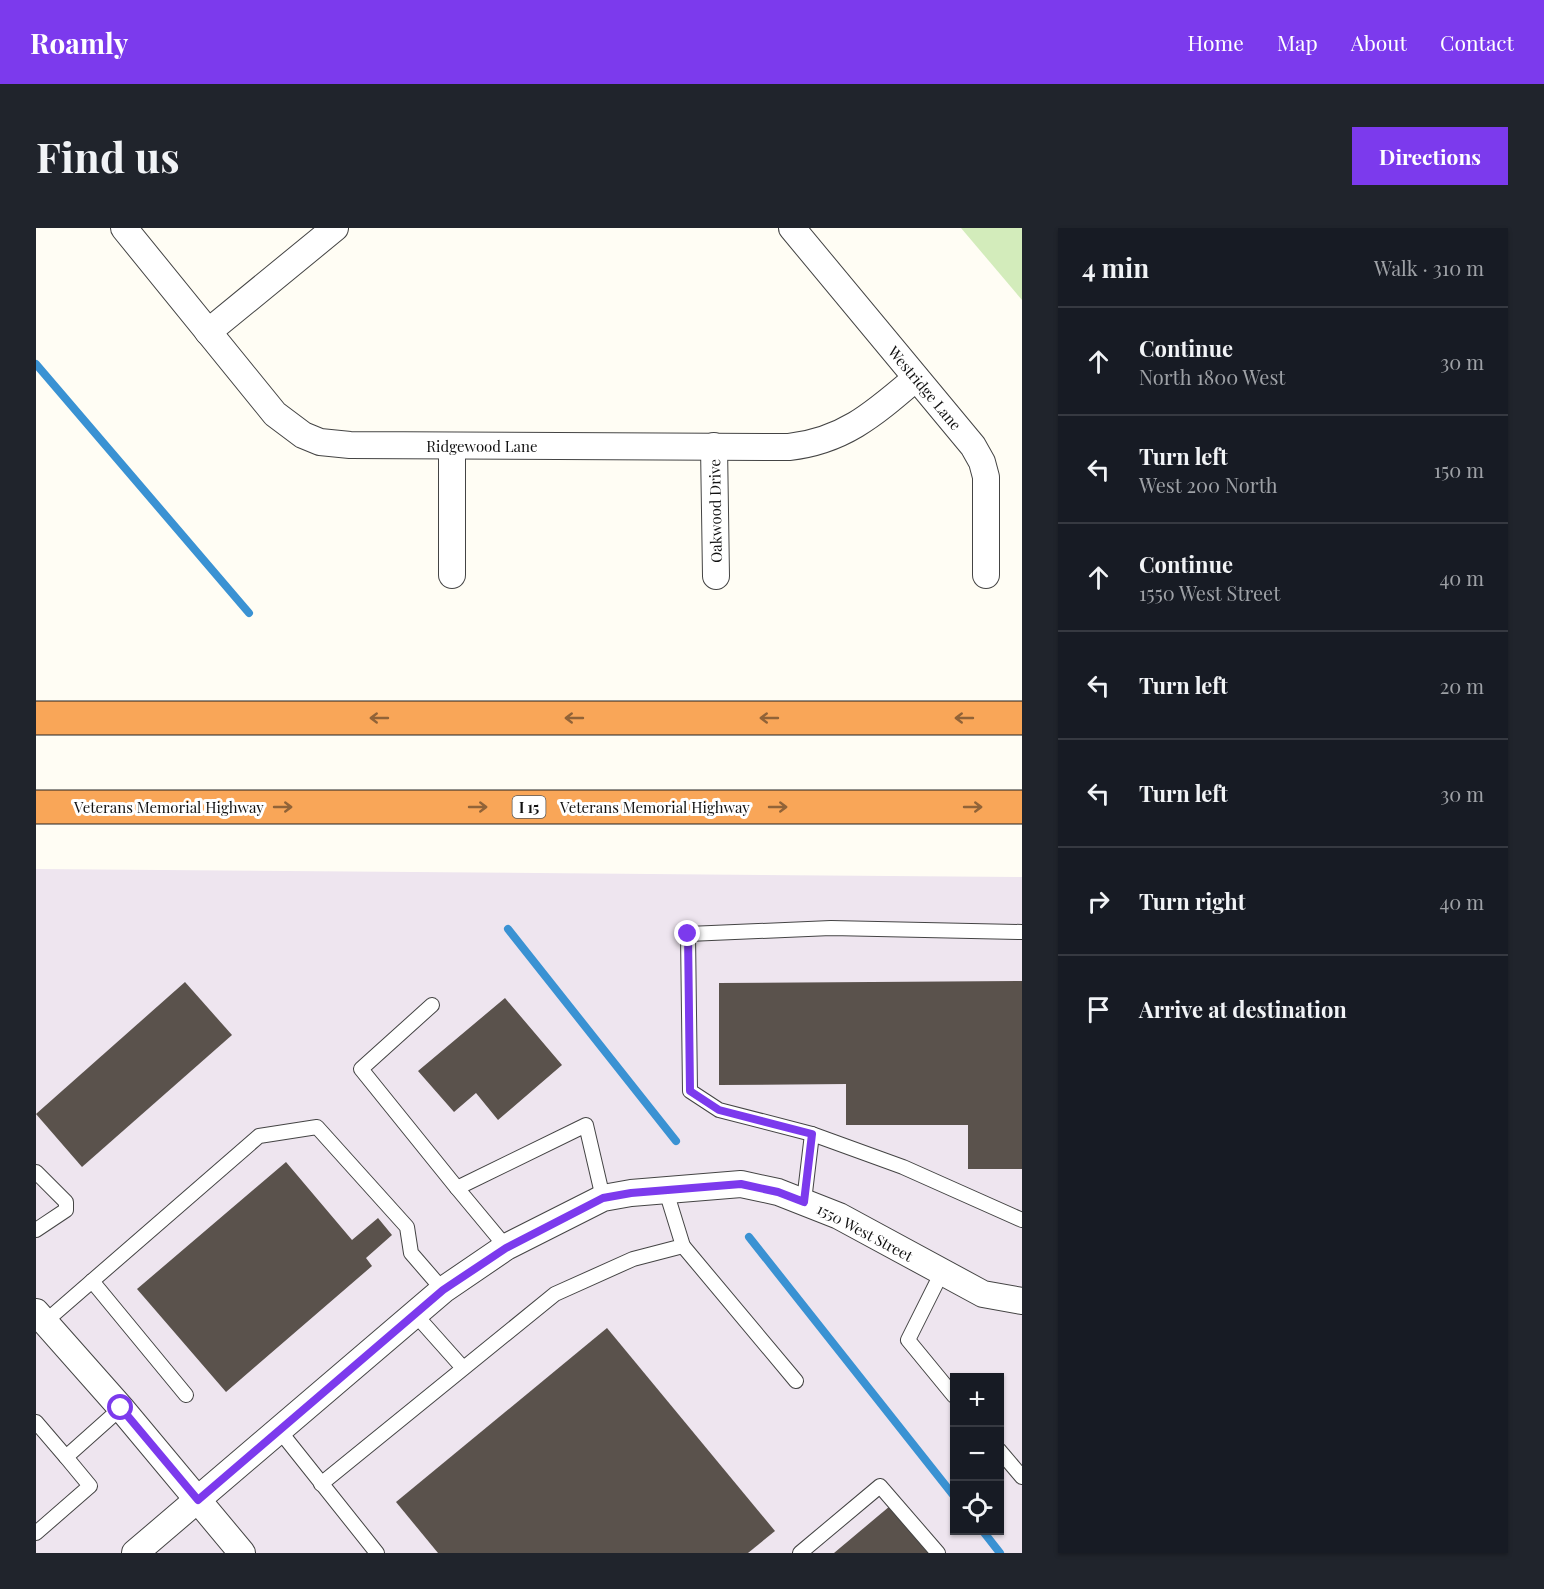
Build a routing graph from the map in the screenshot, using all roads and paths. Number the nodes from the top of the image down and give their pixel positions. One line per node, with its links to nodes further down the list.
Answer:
1 (124, 228): 4 (street, Ridgewood Lane)
2 (335, 228): 4 (street)
3 (792, 228): 5 (street, Westridge Lane)
4 (208, 332): 6 (street, Ridgewood Lane)
5 (916, 378): 7 (street, Ridgewood Lane); 9 (street, Westridge Lane)
6 (452, 446): 7 (street, Ridgewood Lane); 8 (street)
7 (714, 446): 10 (street, Oakwood Drive)
8 (452, 575)
9 (986, 575)
10 (716, 576)
11 (36, 718): 12 (highway, one-way to 11)
12 (1022, 718)
13 (36, 807): 14 (highway, Veterans Memorial Highway / I 15, one-way to 14)
14 (1022, 807)
15 (1022, 932): 17 (lane)
16 (432, 1005): 19 (lane)
17 (812, 1134): 22 (lane); 23 (lane)
18 (36, 1172): 24 (lane)
19 (457, 1188): 21 (lane); 26 (lane)
20 (666, 1191): 21 (street, 1550 West Street); 22 (street, 1550 West Street); 25 (lane)
21 (603, 1198): 26 (street)
22 (804, 1202): 27 (street, 1550 West Street)
23 (1022, 1220)
24 (36, 1230)
25 (683, 1246): 33 (lane); 34 (lane)
26 (506, 1248): 29 (street)
27 (942, 1272): 30 (street, 1550 West Street); 35 (lane)
28 (92, 1281): 29 (lane); 32 (lane); 36 (lane)
29 (443, 1290): 31 (street)
30 (1022, 1301)
31 (414, 1313): 33 (lane); 39 (street)
32 (41, 1316): 37 (street)
33 (464, 1368): 43 (lane)
34 (796, 1381)
35 (950, 1391)
36 (186, 1395)
37 (121, 1408): 41 (lane); 44 (street)
38 (36, 1422): 41 (lane)
39 (279, 1430): 43 (lane); 44 (street)
40 (1004, 1456): 42 (lane)
41 (66, 1457): 45 (lane)
42 (1022, 1477)
43 (321, 1484): 48 (lane)
44 (198, 1500): 46 (street); 47 (street)
45 (36, 1533)
46 (135, 1553)
47 (242, 1553)
48 (377, 1553)
49 (800, 1553): 50 (lane)
50 (938, 1553)

